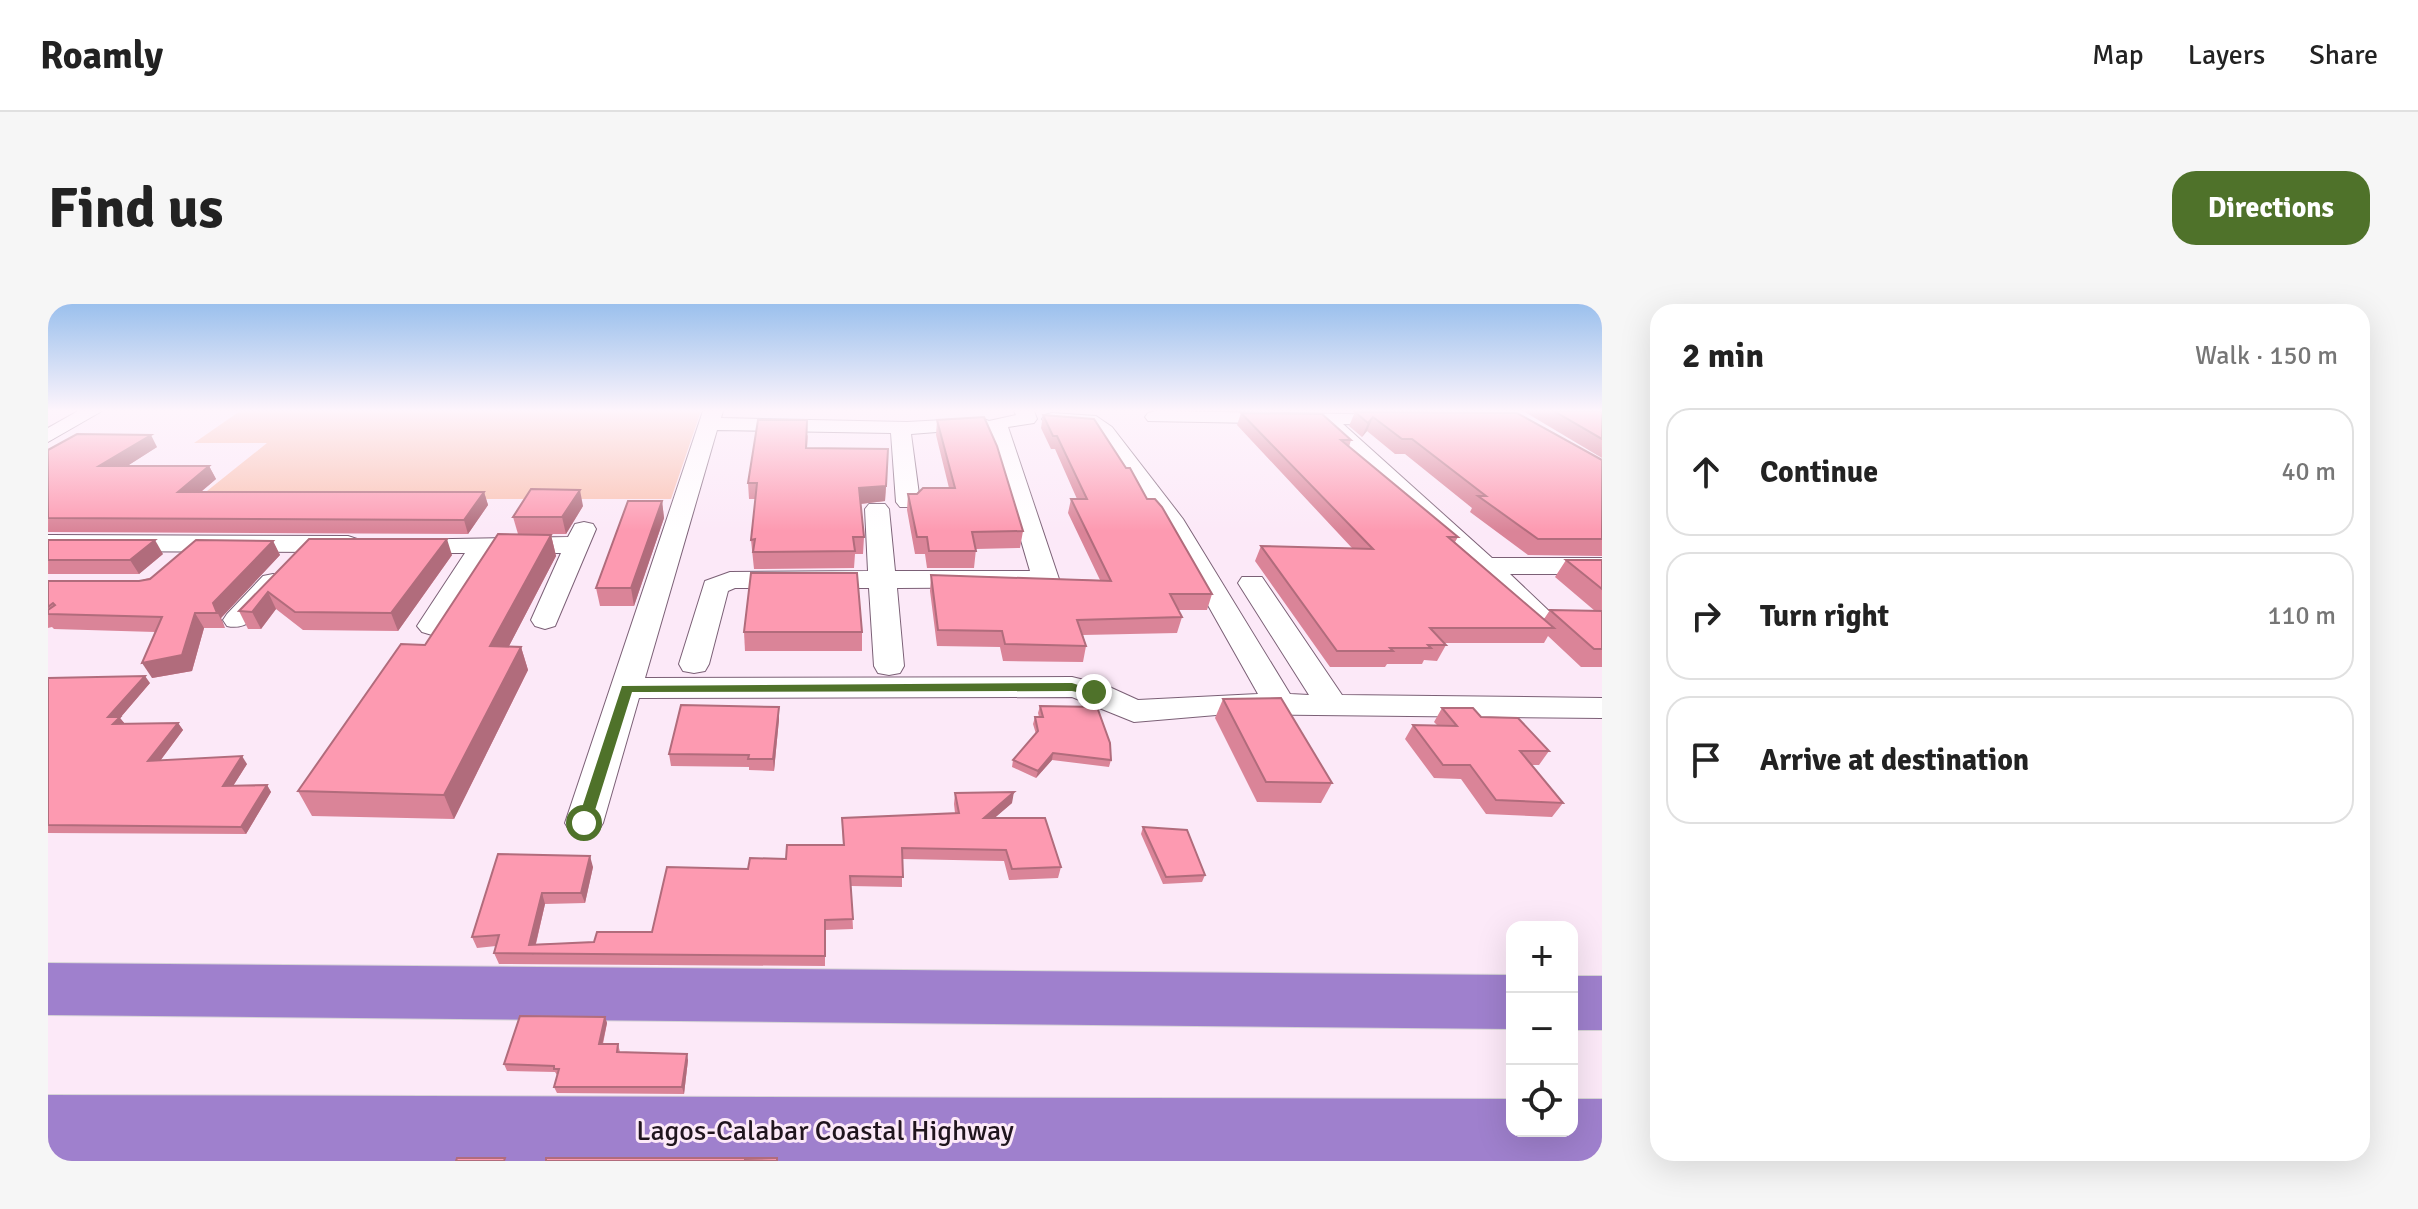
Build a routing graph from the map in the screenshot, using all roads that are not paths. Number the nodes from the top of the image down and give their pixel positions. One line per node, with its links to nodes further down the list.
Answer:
1 (701, 451): 23 (street)
2 (903, 451): 6 (street)
3 (1006, 451): 15 (street)
4 (1120, 451): 24 (street)
5 (1360, 451): 13 (street)
6 (908, 502)
7 (877, 509): 15 (street)
8 (48, 543): 9 (street)
9 (195, 544): 10 (street); 12 (street)
10 (308, 544): 11 (street); 18 (street)
11 (483, 545): 19 (street); 20 (street)
12 (171, 564)
13 (1486, 566): 14 (street); 17 (street)
14 (1602, 566)
15 (881, 578): 21 (street); 22 (street)
16 (1252, 583): 25 (street)
17 (1536, 612)
18 (237, 620)
19 (545, 620)
20 (432, 626)
21 (694, 664)
22 (889, 666)
23 (627, 688): 24 (street); 27 (street)
24 (1280, 704): 25 (street)
25 (1332, 705): 26 (street)
26 (1602, 708)
27 (584, 823)
28 (48, 989): 29 (highway)
29 (1506, 1002)
30 (1578, 1003): 31 (highway)
31 (1602, 1003)
32 (48, 1129): 33 (highway, Lagos-Calabar Coastal Highway)
33 (1602, 1133)

